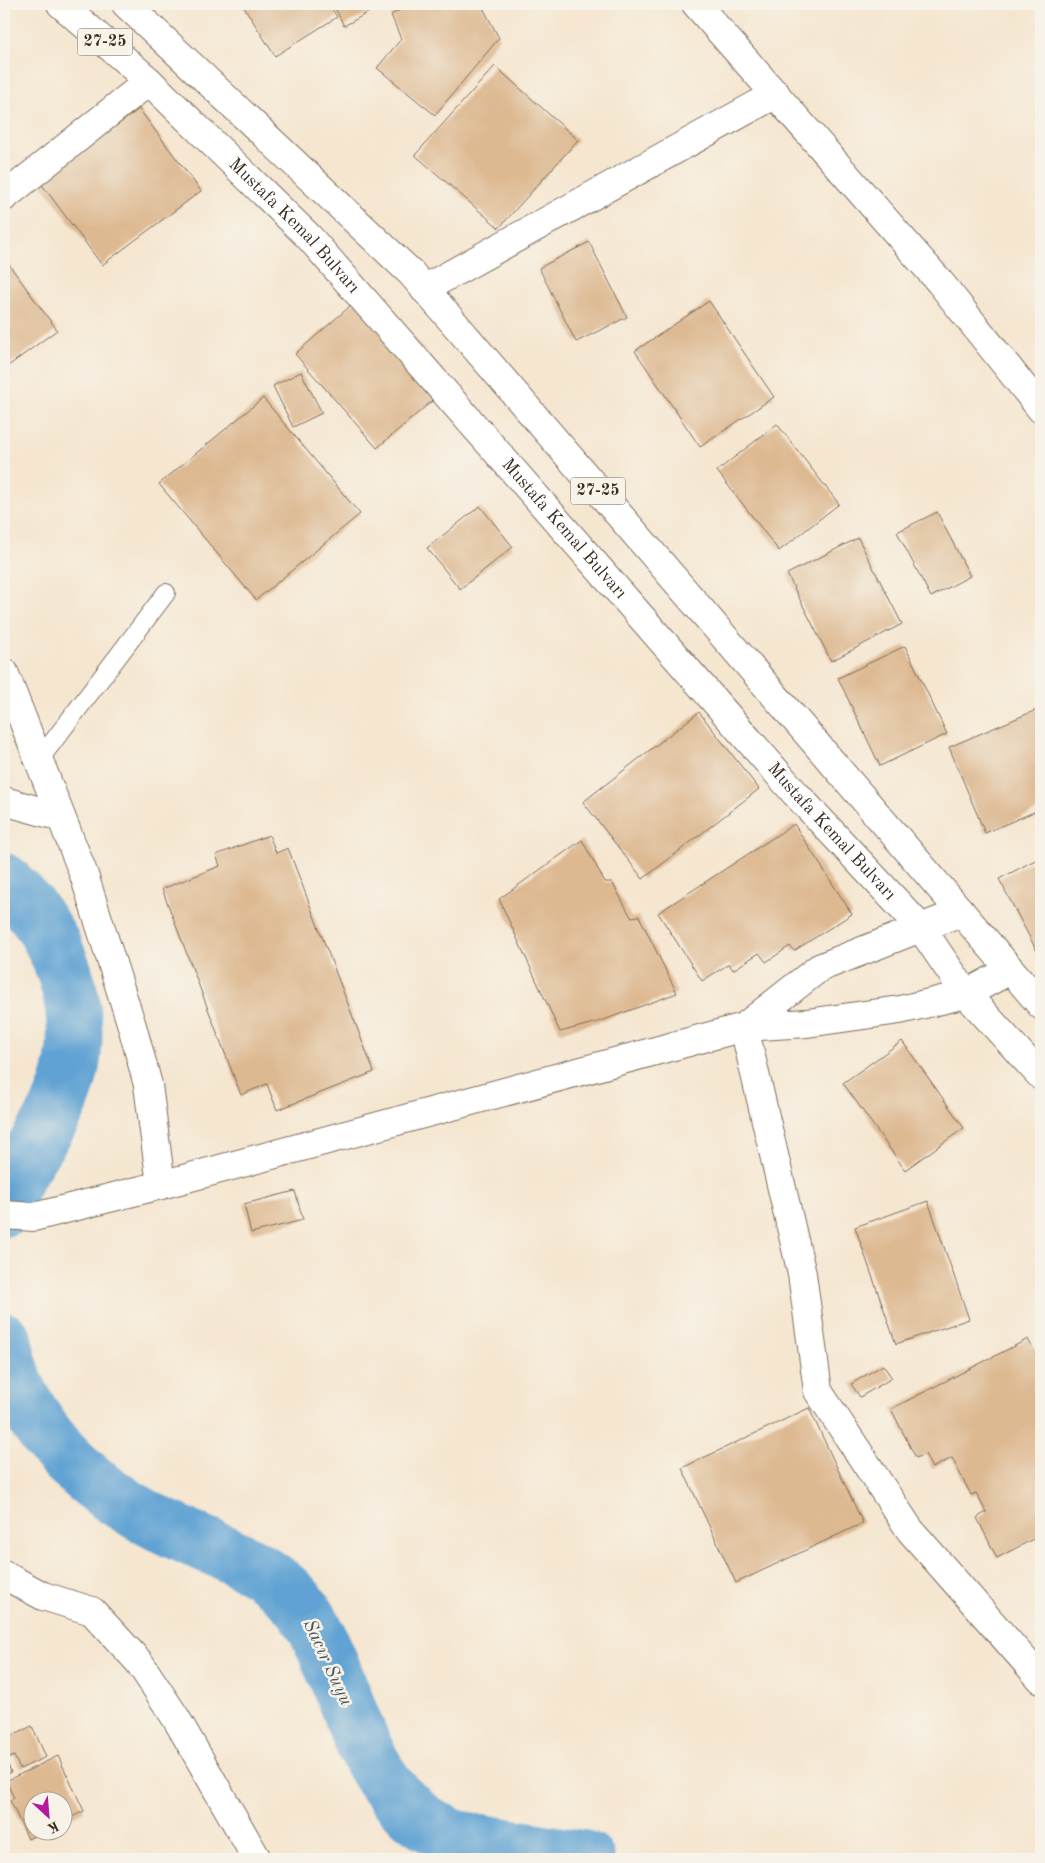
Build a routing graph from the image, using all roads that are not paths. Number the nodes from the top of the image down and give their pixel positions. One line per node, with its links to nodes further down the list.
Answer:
1 (61, 4): 5 (main road, Mustafa Kemal Bulvarı / 27-25)
2 (127, 4): 4 (main road, 27-25)
3 (696, 4): 6 (main road)
4 (180, 54): 5 (main road); 8 (main road, 27-25)
5 (149, 81): 7 (main road); 16 (main road, Mustafa Kemal Bulvarı / 27-25)
6 (776, 94): 8 (main road); 9 (main road)
7 (4, 197)
8 (424, 289): 15 (main road, 27-25)
9 (1041, 409)
10 (166, 592): 12 (lane)
11 (4, 672): 12 (main road)
12 (39, 760): 14 (main road)
13 (4, 801): 14 (main road)
14 (61, 817): 22 (main road)
15 (961, 912): 16 (main road); 17 (main road, 27-25)
16 (921, 928): 18 (main road, Mustafa Kemal Bulvarı / 27-25); 20 (main road)
17 (1010, 970): 18 (main road); 19 (main road, 27-25)
18 (966, 994): 20 (main road); 21 (main road, Mustafa Kemal Bulvarı / 27-25)
19 (1041, 1006)
20 (744, 1027): 22 (main road); 25 (main road)
21 (1041, 1076)
22 (162, 1186): 23 (main road)
23 (4, 1215)
24 (4, 1575): 26 (main road)
25 (1041, 1679)
26 (257, 1859)

